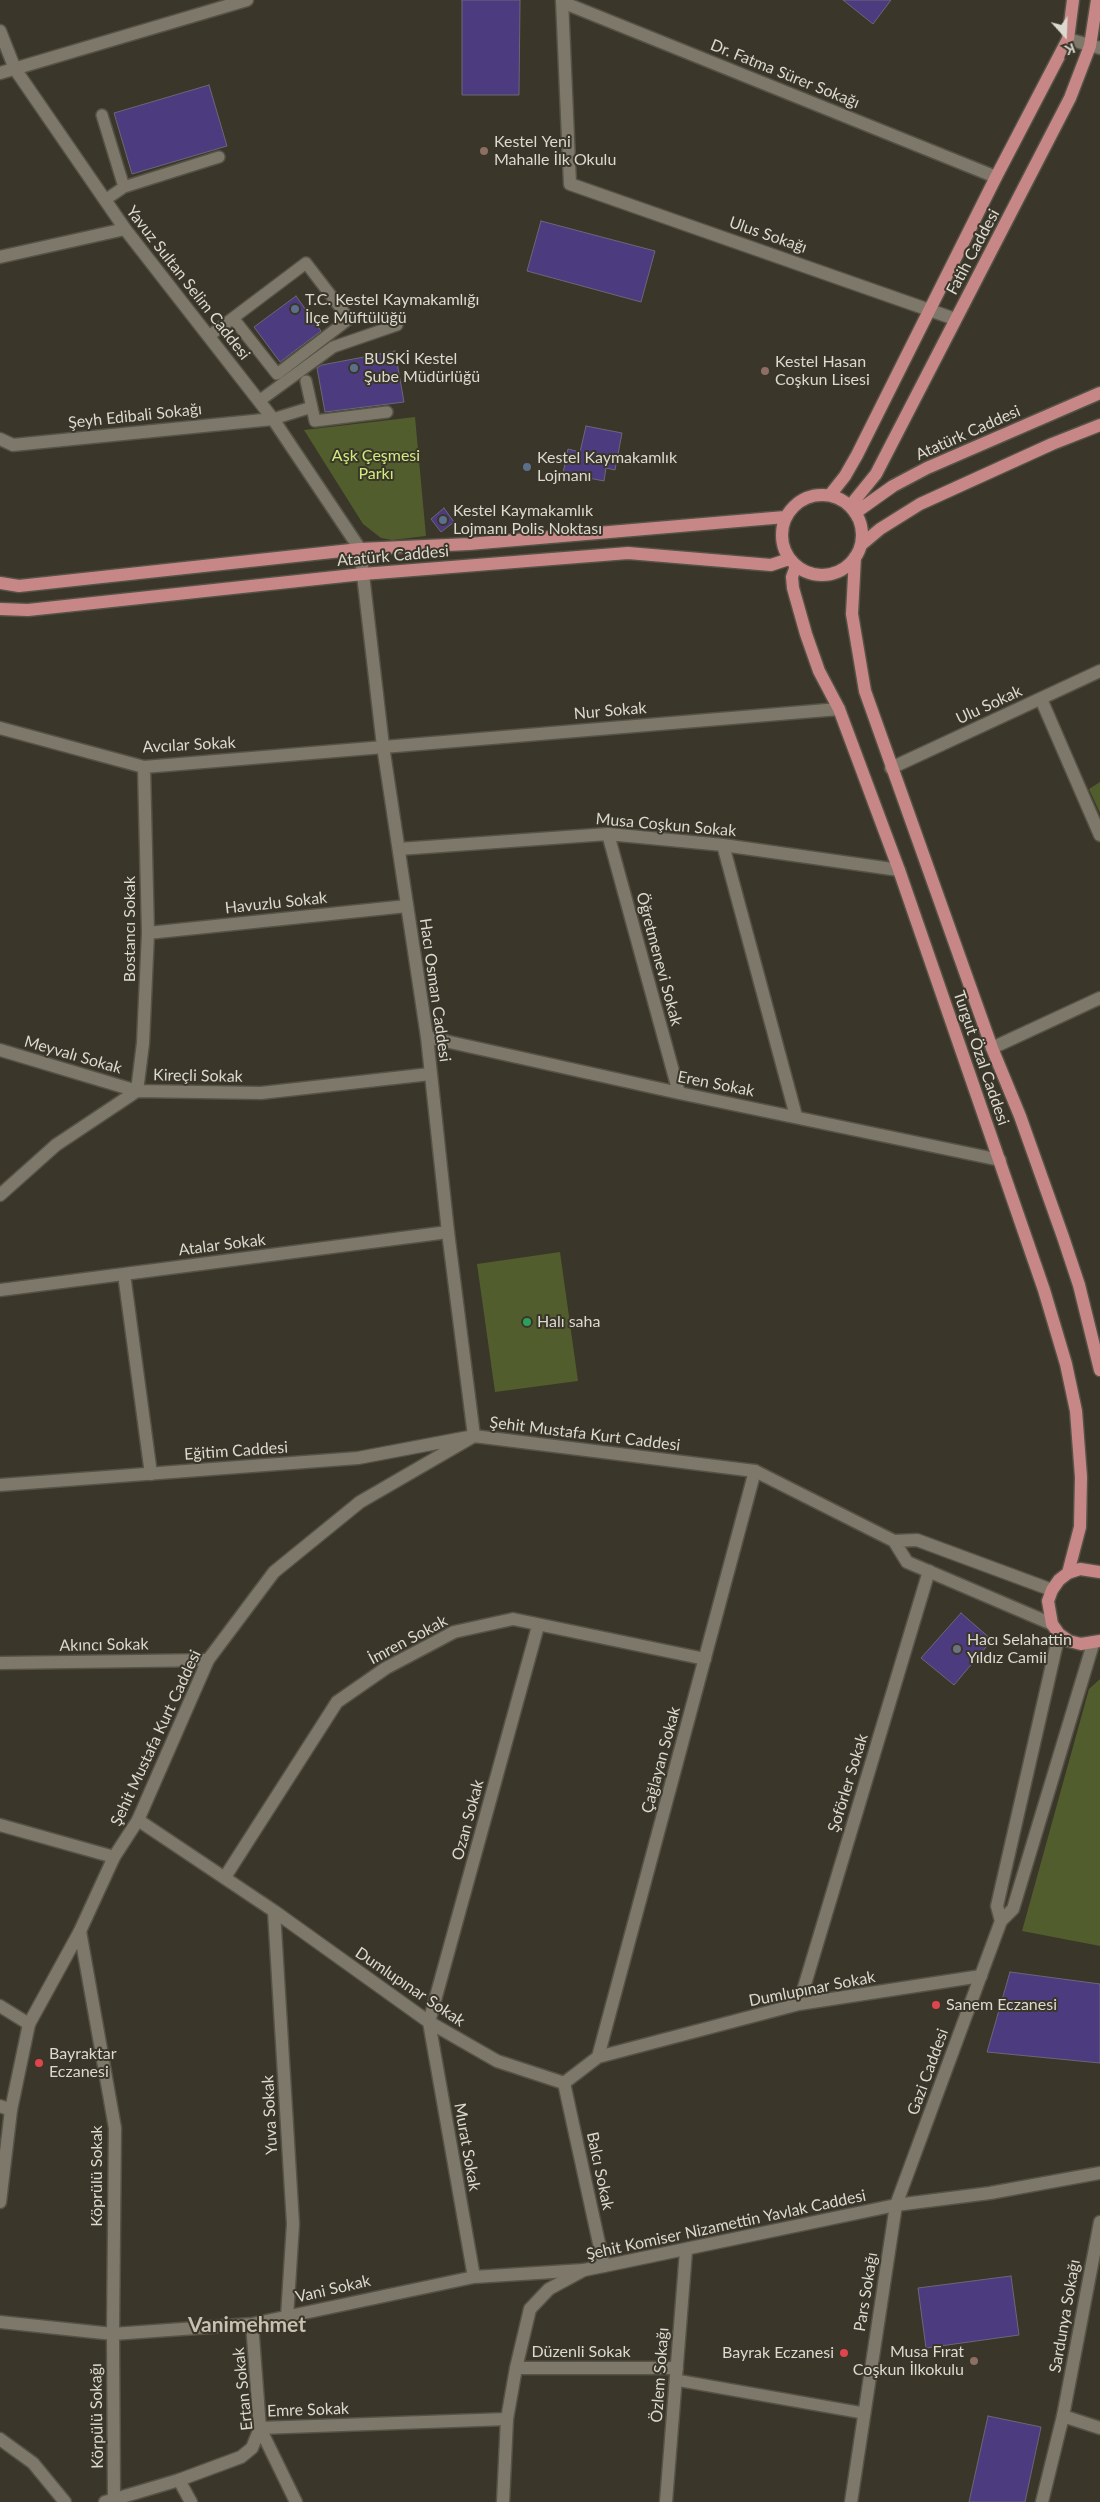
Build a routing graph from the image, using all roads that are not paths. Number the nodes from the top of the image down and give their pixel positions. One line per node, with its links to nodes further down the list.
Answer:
1 (247, 0): 8 (street)
2 (1073, 0): 6 (main road, Fatih Caddesi)
3 (1097, 0): 7 (main road, Fatih Caddesi)
4 (562, 1): 12 (street, Dr. Fatma Sürer Sokağı); 17 (street, Ulus Sokağı)
5 (0, 31): 8 (street, Yavuz Sultan Selim Caddesi)
6 (1068, 39): 7 (street); 12 (main road, Fatih Caddesi)
7 (1095, 47): 19 (main road, Fatih Caddesi)
8 (15, 69): 9 (street); 14 (street, Yavuz Sultan Selim Caddesi)
9 (0, 73)
10 (102, 114): 13 (lane)
11 (219, 157): 13 (lane)
12 (996, 176): 17 (main road, Fatih Caddesi)
13 (124, 187): 14 (lane)
14 (105, 200): 15 (street, Yavuz Sultan Selim Caddesi)
15 (125, 229): 16 (street); 21 (street, Yavuz Sultan Selim Caddesi)
16 (0, 257)
17 (929, 308): 19 (street, Ulus Sokağı); 30 (main road, Fatih Caddesi)
18 (233, 318): 18 (lane); 21 (lane)
19 (956, 319): 31 (main road, Fatih Caddesi)
20 (398, 326): 24 (lane)
21 (209, 336): 24 (street, Yavuz Sultan Selim Caddesi)
22 (306, 381): 25 (lane)
23 (1100, 393): 31 (main road, Atatürk Caddesi)
24 (259, 401): 27 (street, Yavuz Sultan Selim Caddesi)
25 (312, 406): 26 (lane); 27 (lane)
26 (386, 412)
27 (273, 419): 29 (street, Şeyh Edibali Sokağı); 35 (street, Yavuz Sultan Selim Caddesi)
28 (1100, 425): 34 (main road)
29 (0, 439)
30 (830, 495): 31 (main road); 32 (main road)
31 (852, 510): 34 (main road)
32 (785, 517): 33 (main road, Atatürk Caddesi); 37 (main road)
33 (468, 544): 35 (main road, Atatürk Caddesi); 38 (main road)
34 (861, 545): 36 (main road)
35 (360, 549): 39 (street, Hacı Osman Caddesi); 40 (main road, Atatürk Caddesi)
36 (855, 557): 37 (main road); 48 (main road, Turgut Özal Caddesi)
37 (792, 563): 38 (main road, Atatürk Caddesi); 44 (main road, Turgut Özal Caddesi)
38 (470, 566): 39 (main road, Atatürk Caddesi)
39 (363, 574): 41 (main road, Atatürk Caddesi); 46 (street, Hacı Osman Caddesi)
40 (0, 583)
41 (0, 609)
42 (1100, 671): 43 (street, Ulu Sokak)
43 (1040, 699): 48 (street, Ulu Sokak); 50 (street)
44 (839, 709): 46 (street, Nur Sokak); 53 (main road, Turgut Özal Caddesi)
45 (0, 728): 47 (street, Avcılar Sokak)
46 (383, 746): 47 (street, Avcılar Sokak); 52 (street, Hacı Osman Caddesi)
47 (144, 767): 55 (street, Bostancı Sokak)
48 (891, 768): 58 (main road, Turgut Özal Caddesi)
49 (608, 834): 51 (street, Musa Coşkun Sokak); 52 (street, Musa Coşkun Sokak); 62 (street, Öğretmenevi Sokak)
50 (1100, 835)
51 (723, 845): 53 (street, Musa Coşkun Sokak); 63 (street)
52 (399, 849): 54 (street, Hacı Osman Caddesi)
53 (900, 870): 64 (main road, Turgut Özal Caddesi)
54 (408, 906): 55 (street, Havuzlu Sokak); 57 (street, Hacı Osman Caddesi)
55 (148, 933): 61 (street, Bostancı Sokak)
56 (1100, 998): 58 (street)
57 (427, 1037): 60 (street, Hacı Osman Caddesi); 62 (street, Eren Sokak)
58 (992, 1048): 69 (main road, Turgut Özal Caddesi)
59 (0, 1050): 61 (street, Meyvalı Sokak)
60 (430, 1074): 61 (street, Kireçli Sokak); 66 (street, Hacı Osman Caddesi)
61 (137, 1090): 65 (street, Kireçli Sokak)
62 (679, 1093): 63 (street, Eren Sokak)
63 (796, 1116): 64 (street, Eren Sokak)
64 (1000, 1160): 77 (main road, Turgut Özal Caddesi)
65 (0, 1195)
66 (448, 1232): 67 (street, Atalar Sokak); 70 (street, Hacı Osman Caddesi)
67 (124, 1274): 68 (street, Atalar Sokak); 72 (street)
68 (0, 1290)
69 (1100, 1370)
70 (474, 1436): 71 (street, Şehit Mustafa Kurt Caddesi); 72 (street, Eğitim Caddesi); 83 (street, Şehit Mustafa Kurt Caddesi)
71 (755, 1471): 74 (street, Şehit Mustafa Kurt Caddesi); 82 (street, Çağlayan Sokak)
72 (151, 1474): 73 (street, Eğitim Caddesi)
73 (0, 1485)
74 (894, 1541): 75 (street); 78 (street, Şehit Mustafa Kurt Caddesi)
75 (928, 1571): 80 (street); 93 (street, Şoförler Sokak)
76 (1100, 1572): 77 (main road)
77 (1068, 1573): 78 (main road)
78 (1052, 1590): 80 (main road)
79 (538, 1626): 82 (street, İmren Sokak); 88 (street, İmren Sokak); 95 (street, Ozan Sokak)
80 (1055, 1629): 81 (main road); 90 (street, Gazi Caddesi)
81 (1096, 1642): 90 (street, Gazi Caddesi)
82 (705, 1659): 97 (street, Çağlayan Sokak)
83 (208, 1660): 84 (street, Akıncı Sokak); 85 (street, Şehit Mustafa Kurt Caddesi)
84 (0, 1663)
85 (138, 1820): 87 (street, Şehit Mustafa Kurt Caddesi); 88 (street, Dumlupınar Sokak)
86 (0, 1825): 87 (street)
87 (114, 1857): 91 (street, Şehit Mustafa Kurt Caddesi)
88 (224, 1877): 89 (street, Dumlupınar Sokak)
89 (274, 1911): 95 (street, Dumlupınar Sokak); 109 (street, Yuva Sokak)
90 (1002, 1921): 92 (street, Gazi Caddesi)
91 (80, 1931): 96 (street, Şehit Mustafa Kurt Caddesi); 112 (street, Köprülü Sokak)
92 (982, 1976): 93 (street, Dumlupınar Sokak); 102 (street, Gazi Caddesi)
93 (799, 2004): 97 (street, Dumlupınar Sokak)
94 (0, 2006): 96 (street)
95 (429, 2022): 98 (street, Dumlupınar Sokak); 108 (street, Murat Sokak)
96 (29, 2024): 99 (street, Şehit Mustafa Kurt Caddesi)
97 (598, 2057): 98 (street, Dumlupınar Sokak)
98 (564, 2083): 106 (street, Balcı Sokak)
99 (6, 2108): 101 (street, Şehit Mustafa Kurt Caddesi)
100 (1100, 2173): 102 (street, Şehit Komiser Nizamettin Yavlak Caddesi)
101 (0, 2202)
102 (896, 2206): 104 (street, Şehit Komiser Nizamettin Yavlak Caddesi); 115 (street, Pars Sokağı)
103 (1100, 2222): 105 (street, Sardunya Sokağı)
104 (686, 2251): 106 (street, Şehit Komiser Nizamettin Yavlak Caddesi); 114 (street, Özlem Sokağı)
105 (1097, 2256): 116 (street, Sardunya Sokağı)
106 (604, 2266): 107 (street, Şehit Komiser Nizamettin Yavlak Caddesi)
107 (584, 2270): 108 (street, Vani Sokak); 113 (street, Şehit Komiser Nizamettin Yavlak Caddesi)
108 (474, 2276): 109 (street, Vani Sokak)
109 (287, 2317): 111 (street, Vani Sokak)
110 (0, 2322): 112 (street, Vani Sokak)
111 (252, 2324): 112 (street, Vani Sokak); 118 (street, Ertan Sokak)
112 (113, 2334): 122 (street, Körpülü Sokağı)
113 (516, 2368): 114 (street, Düzenli Sokak); 117 (street, Şehit Komiser Nizamettin Yavlak Caddesi)
114 (676, 2374): 115 (lane); 127 (street, Özlem Sokağı)
115 (863, 2413): 128 (street, Pars Sokağı)
116 (1064, 2416): 119 (street); 129 (street, Sardunya Sokağı)
117 (507, 2419): 118 (street, Emre Sokak); 126 (street, Şehit Komiser Nizamettin Yavlak Caddesi)
118 (260, 2428): 121 (street, Emre Sokak); 125 (street, Ertan Sokak)
119 (1100, 2428)
120 (0, 2439): 123 (street)
121 (179, 2480): 122 (street, Emre Sokak); 124 (street)
122 (110, 2500)
123 (65, 2502)
124 (191, 2502)
125 (296, 2502)
126 (503, 2502)
127 (666, 2502)
128 (851, 2502)
129 (1042, 2502)

